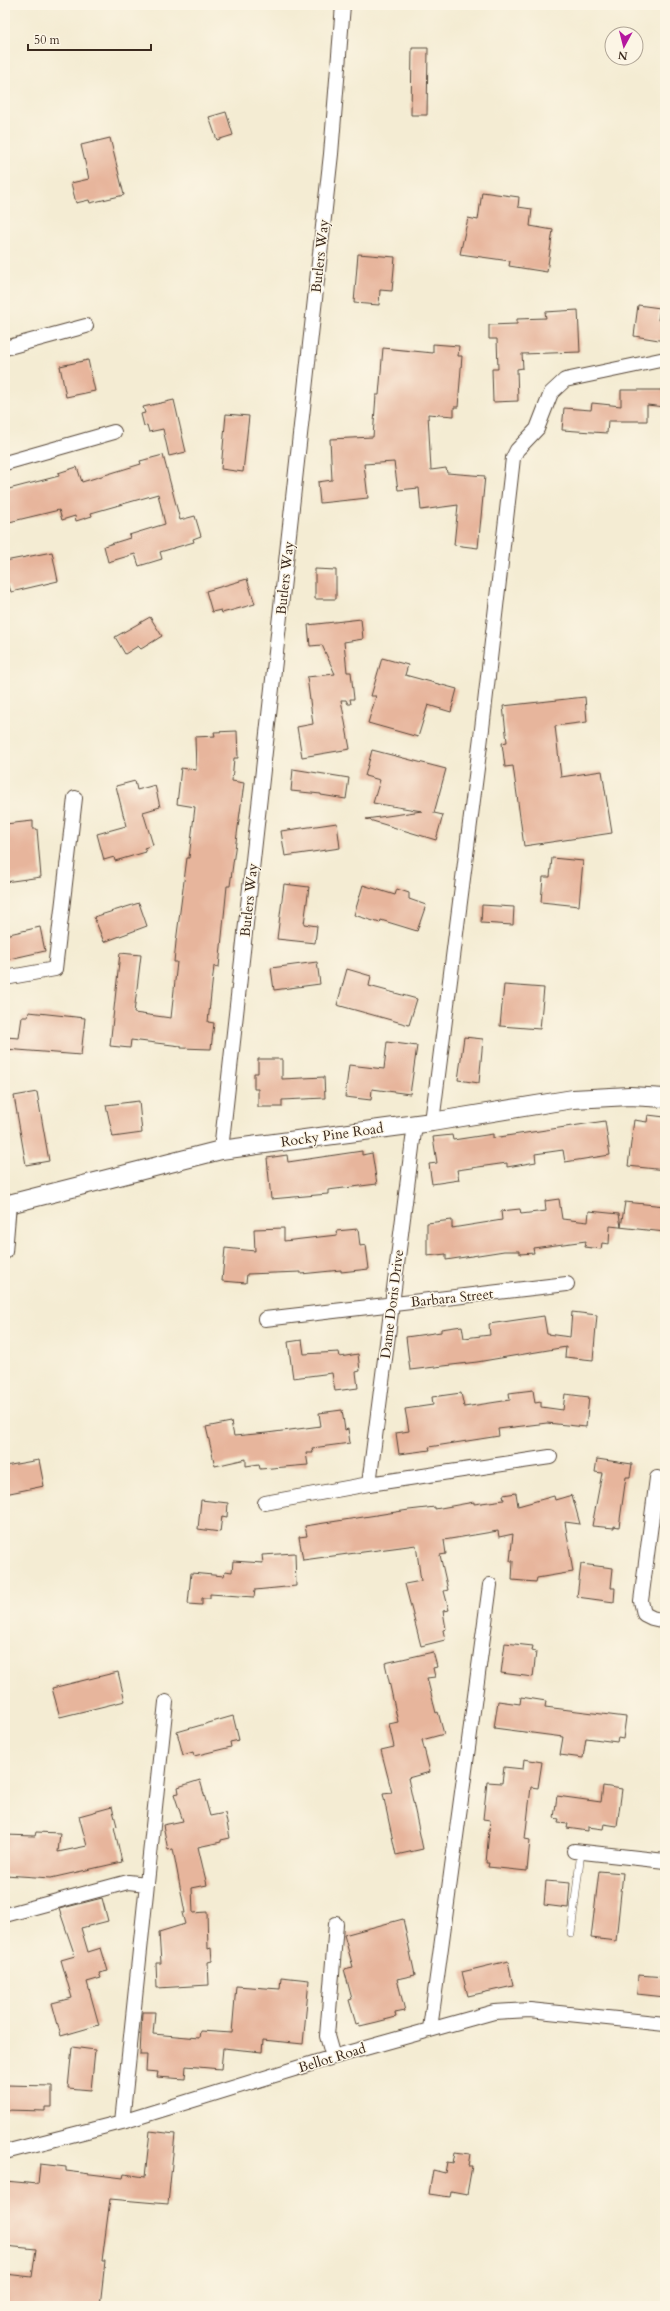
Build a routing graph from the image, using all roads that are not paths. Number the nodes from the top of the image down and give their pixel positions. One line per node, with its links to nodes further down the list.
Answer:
1 (343, 5): 11 (street, Butlers Way)
2 (86, 326): 3 (street)
3 (5, 348)
4 (665, 359): 10 (street, Dame Doris Drive)
5 (114, 432): 6 (street)
6 (5, 463)
7 (74, 798): 8 (street)
8 (5, 978)
9 (665, 1098): 10 (street, Rocky Pine Road)
10 (423, 1123): 11 (street, Rocky Pine Road); 15 (street, Dame Doris Drive)
11 (221, 1150): 12 (street, Rocky Pine Road)
12 (7, 1205): 13 (street)
13 (5, 1252)
14 (567, 1284): 15 (street, Barbara Street)
15 (391, 1304): 16 (street, Barbara Street); 19 (street, Dame Doris Drive)
16 (265, 1319)
17 (550, 1457): 19 (street)
18 (657, 1478): 22 (street)
19 (369, 1484): 20 (street)
20 (265, 1503)
21 (490, 1585): 31 (street)
22 (665, 1621)
23 (166, 1702): 26 (street)
24 (577, 1851): 25 (street); 29 (lane)
25 (665, 1861)
26 (147, 1884): 27 (street); 33 (street)
27 (5, 1915)
28 (336, 1924): 32 (street)
29 (571, 1933)
30 (665, 2024): 31 (street, Bellot Road)
31 (430, 2029): 32 (street, Bellot Road)
32 (333, 2057): 33 (street, Bellot Road)
33 (122, 2122): 34 (street, Bellot Road)
34 (5, 2152)

